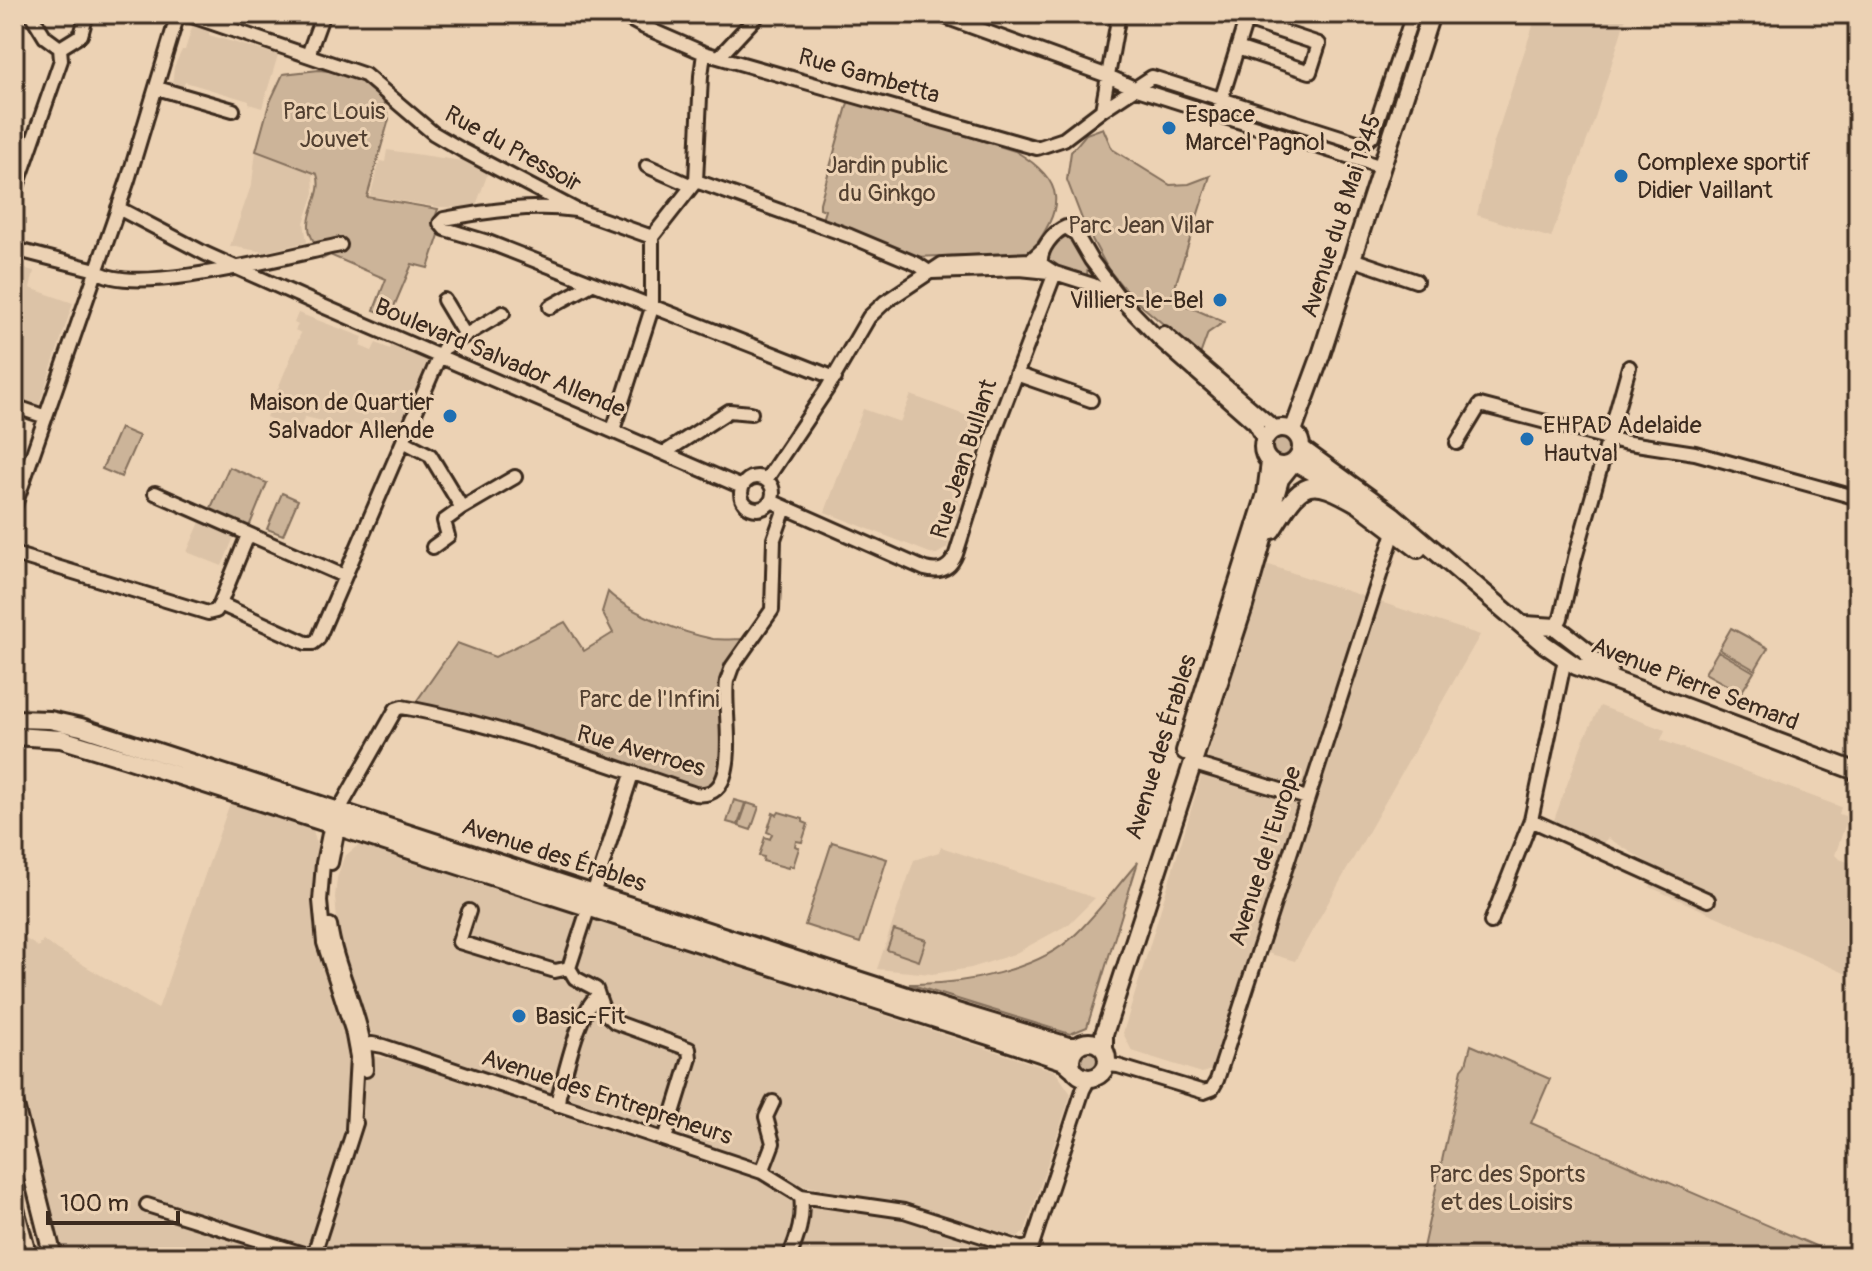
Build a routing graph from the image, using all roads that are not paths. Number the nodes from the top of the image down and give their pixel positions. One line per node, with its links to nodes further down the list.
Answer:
1 (31, 14): 12 (street)
2 (87, 14): 12 (street)
3 (178, 14): 18 (street)
4 (186, 14): 15 (street, Rue du Pressoir)
5 (323, 14): 15 (street)
6 (620, 14): 14 (street, Rue Gambetta)
7 (759, 14): 16 (street)
8 (937, 14): 17 (street)
9 (1119, 14): 17 (street)
10 (1413, 14): 20 (street)
11 (1431, 14): 25 (main road, Avenue du 8 Mai 1945)
12 (60, 48): 27 (street)
13 (1237, 48): 13 (street); 20 (street)
14 (704, 53): 16 (street, Rue Gambetta); 26 (street)
15 (308, 55): 29 (street, Rue du Pressoir)
16 (719, 57): 22 (street, Rue Gambetta)
17 (1108, 76): 19 (street); 22 (street)
18 (157, 88): 21 (street); 28 (street)
19 (1134, 88): 20 (street); 22 (street, Rue Gambetta); 23 (street)
20 (1222, 97): 23 (street)
21 (233, 110)
22 (1102, 110)
23 (1217, 114): 25 (street)
24 (647, 166): 26 (street)
25 (1382, 167): 34 (main road, Avenue du 8 Mai 1945)
26 (694, 183): 30 (street); 37 (street)
27 (14, 195)
28 (118, 208): 35 (street, Boulevard Salvador Allende); 36 (street)
29 (576, 210): 30 (street, Rue du Pressoir); 40 (street)
30 (652, 237): 44 (street)
31 (340, 245): 35 (street)
32 (1044, 248): 37 (street); 38 (street); 42 (street)
33 (14, 249): 36 (street)
34 (1352, 259): 39 (street); 56 (main road, Avenue du 8 Mai 1945)
35 (240, 268): 36 (street); 47 (street, Boulevard Salvador Allende)
36 (96, 270): 54 (street)
37 (929, 272): 38 (street); 50 (street)
38 (1055, 273): 42 (street); 49 (street, Rue Jean Bullant)
39 (1416, 281)
40 (592, 284): 43 (street); 44 (street)
41 (444, 300): 46 (street)
42 (1122, 301): 56 (street)
43 (550, 307)
44 (652, 308): 50 (street); 55 (street)
45 (503, 313): 46 (street)
46 (465, 335): 47 (street)
47 (440, 355): 55 (street, Boulevard Salvador Allende); 58 (street)
48 (1629, 367): 57 (street)
49 (1016, 374): 51 (street); 72 (street, Rue Jean Bullant)
50 (835, 378): 64 (street)
51 (1091, 400)
52 (14, 406): 54 (street)
53 (751, 413): 60 (street)
54 (46, 417): 70 (street)
55 (613, 430): 60 (street, Boulevard Salvador Allende)
56 (1278, 433): 61 (main road); 62 (main road)
57 (1609, 439): 59 (street); 67 (street); 81 (street)
58 (403, 441): 71 (street); 78 (street)
59 (1457, 443)
60 (664, 453): 65 (street, Boulevard Salvador Allende)
61 (1296, 458): 62 (main road); 69 (main road); 77 (main road); 80 (main road, Avenue des Érables)
62 (1270, 462): 102 (main road, Avenue des Érables)
63 (515, 477): 71 (street)
64 (766, 480): 65 (street); 68 (street)
65 (742, 487): 68 (street)
66 (155, 493): 74 (street)
67 (1858, 498)
68 (771, 501): 72 (street, Rue Jean Bullant)
69 (1360, 505): 73 (main road); 80 (main road, Avenue des Érables)
70 (14, 508)
71 (462, 508): 75 (street)
72 (785, 508): 90 (street, Rue Averroes)
73 (1394, 532): 77 (main road); 91 (street, Avenue de l'Europe)
74 (248, 535): 78 (street); 79 (street)
75 (433, 547)
76 (14, 554): 79 (street)
77 (1443, 560): 81 (main road)
78 (344, 576): 79 (street)
79 (220, 604)
80 (1244, 606): 88 (main road, Avenue des Érables)
81 (1548, 632): 82 (main road, Avenue Pierre Semard); 83 (main road, Avenue Pierre Semard)
82 (1565, 659): 83 (main road, Avenue Pierre Semard); 93 (street)
83 (1587, 663): 85 (main road, Avenue Pierre Semard)
84 (14, 719): 94 (main road, Avenue des Érables)
85 (1752, 726): 87 (main road, Avenue Pierre Semard); 89 (main road, Avenue Pierre Semard)
86 (14, 736): 92 (main road, Avenue des Érables)
87 (1858, 761)
88 (1191, 763): 91 (street); 104 (main road, Avenue des Érables)
89 (1858, 772)
90 (632, 774): 94 (street, Rue Averroes); 97 (street)
91 (1307, 798): 104 (street, Avenue de l'Europe)
92 (273, 806): 94 (main road, Avenue des Érables); 95 (street)
93 (1531, 820): 96 (street); 99 (street)
94 (338, 821): 95 (street); 97 (main road, Avenue des Érables); 97 (main road, Avenue des Érables); 103 (street)
95 (326, 844): 103 (street)
96 (1708, 900)
97 (591, 901): 100 (street); 102 (main road, Avenue des Érables); 105 (main road, Avenue des Érables)
98 (469, 911): 100 (street)
99 (1491, 922)
100 (569, 968): 101 (street)
101 (598, 995): 109 (street); 110 (street)
102 (1082, 1044): 104 (main road); 105 (main road)
103 (360, 1051): 109 (street, Avenue des Entrepreneurs); 118 (street)
104 (1105, 1058): 106 (main road)
105 (1072, 1068): 106 (main road)
106 (1089, 1079): 112 (street, Avenue des Entrepreneurs)
107 (14, 1102): 117 (main road)
108 (773, 1102): 111 (street)
109 (558, 1105): 110 (street, Avenue des Entrepreneurs)
110 (665, 1139): 111 (street, Avenue des Entrepreneurs)
111 (762, 1172): 112 (street, Avenue des Entrepreneurs)
112 (801, 1196): 119 (street)
113 (14, 1205): 116 (main road)
114 (147, 1205): 118 (street)
115 (14, 1215): 116 (main road)
116 (27, 1257)
117 (53, 1257)
118 (313, 1257)
119 (789, 1257)

